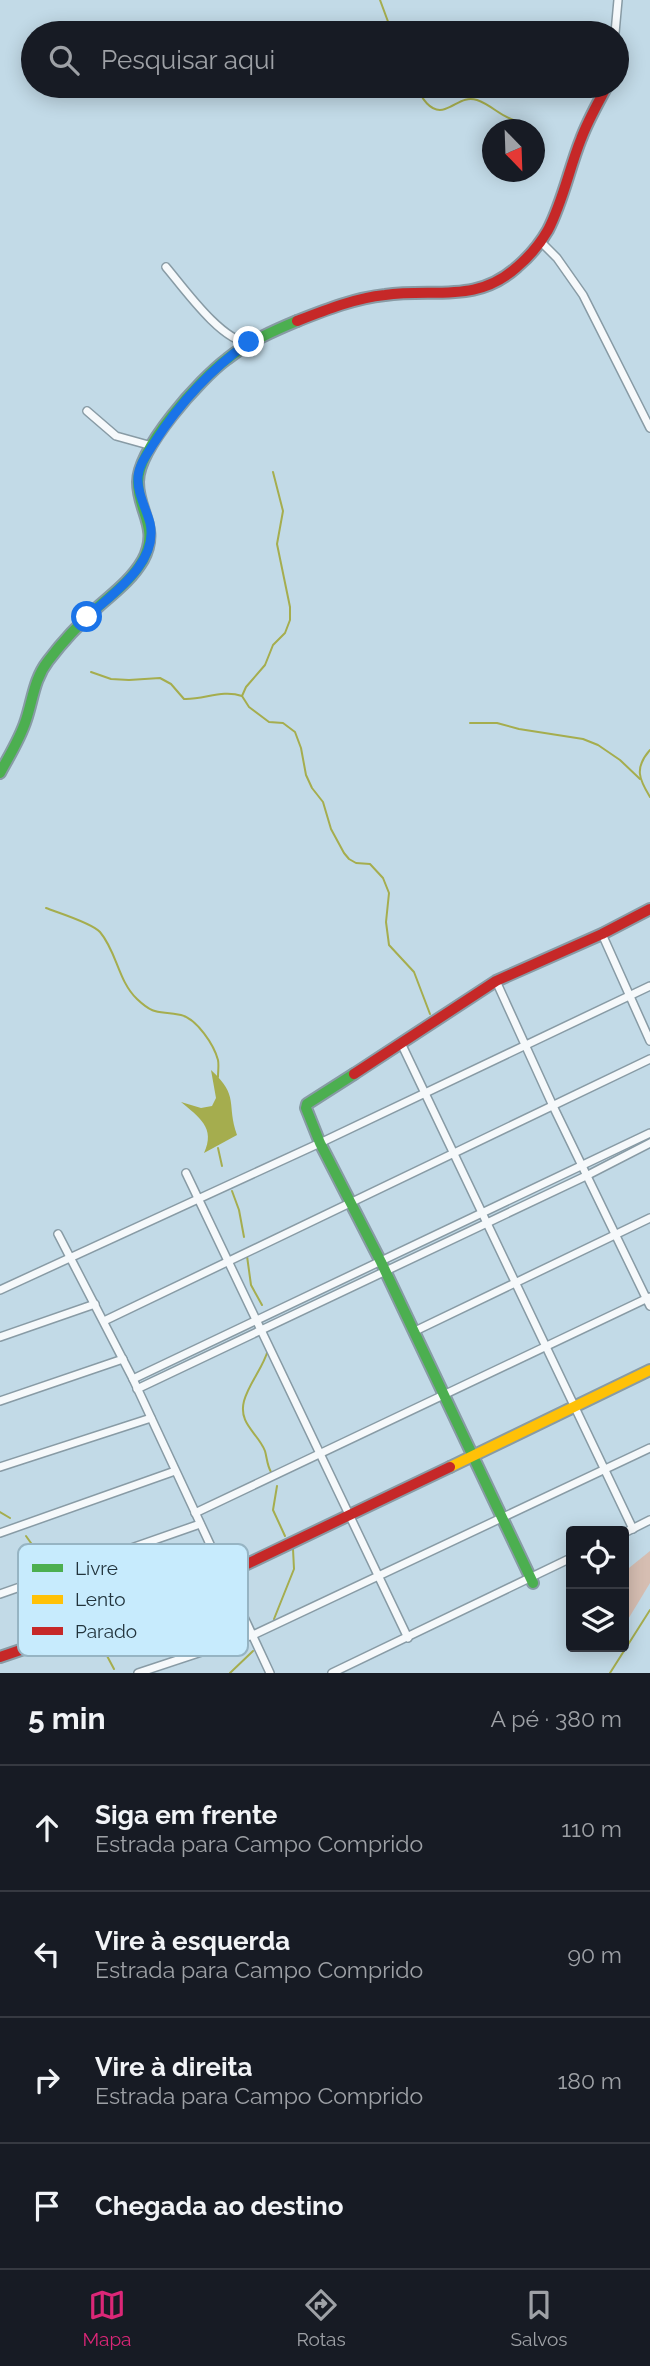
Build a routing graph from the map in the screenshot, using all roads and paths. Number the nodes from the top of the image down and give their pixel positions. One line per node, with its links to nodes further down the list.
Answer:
1 (618, 0): 2 (street)
2 (616, 21)
3 (601, 98): 4 (street)
4 (541, 242): 6 (street); 8 (street)
5 (166, 267): 6 (street)
6 (249, 342): 9 (street)
7 (87, 411): 9 (street)
8 (650, 428)
9 (152, 446): 10 (street)
10 (0, 773)
11 (650, 909): 12 (street)
12 (602, 934): 13 (street); 15 (street)
13 (496, 981): 17 (street); 18 (street)
14 (650, 986): 15 (street)
15 (629, 996): 16 (street); 18 (street)
16 (650, 1041)
17 (401, 1043): 20 (street); 23 (street)
18 (526, 1043): 20 (street); 21 (street)
19 (650, 1059): 21 (street)
20 (424, 1091): 23 (street); 25 (street)
21 (553, 1106): 25 (street); 26 (street)
22 (650, 1133): 26 (street)
23 (320, 1143): 29 (street); 30 (street)
24 (650, 1143): 28 (street)
25 (453, 1154): 30 (street); 31 (street)
26 (583, 1165): 28 (street); 31 (street)
27 (186, 1173): 29 (street)
28 (588, 1175): 33 (street); 35 (street)
29 (200, 1199): 36 (street); 37 (street)
30 (351, 1202): 37 (street); 38 (street)
31 (482, 1214): 33 (street); 38 (street)
32 (650, 1218): 35 (street)
33 (488, 1223): 38 (street); 39 (street)
34 (58, 1234): 36 (street)
35 (616, 1236): 39 (street); 41 (street)
36 (71, 1257): 40 (street); 42 (street)
37 (228, 1260): 43 (street); 44 (street)
38 (383, 1267): 44 (street); 45 (street); 46 (street)
39 (517, 1284): 46 (street); 48 (street)
40 (0, 1290)
41 (649, 1301): 48 (street)
42 (95, 1304): 43 (street); 47 (street)
43 (104, 1321): 49 (street)
44 (257, 1321): 45 (street); 51 (street)
45 (262, 1331): 52 (street); 58 (street)
46 (413, 1332): 53 (street)
47 (0, 1337)
48 (545, 1347): 53 (street); 55 (street)
49 (122, 1359): 51 (street); 54 (street)
50 (650, 1370): 55 (street)
51 (133, 1379): 52 (street)
52 (137, 1390): 56 (street)
53 (443, 1394): 58 (street); 59 (street)
54 (0, 1401)
55 (575, 1408): 59 (street); 61 (street)
56 (151, 1418): 60 (street); 62 (street)
57 (650, 1448): 61 (street)
58 (320, 1453): 63 (street); 64 (street)
59 (472, 1456): 64 (street); 65 (street)
60 (0, 1467)
61 (604, 1470): 65 (street); 68 (street)
62 (175, 1471): 63 (street); 70 (street)
63 (195, 1513): 67 (street)
64 (348, 1515): 74 (street); 75 (street)
65 (500, 1517): 75 (street); 76 (street)
66 (650, 1520): 68 (street)
67 (200, 1524): 71 (street); 72 (street)
68 (633, 1529): 69 (street)
69 (629, 1531)
70 (0, 1533)
71 (143, 1544)
72 (210, 1544)
73 (566, 1561): 76 (street)
74 (248, 1564)
75 (379, 1576): 80 (street); 82 (street)
76 (532, 1581): 82 (street)
77 (18, 1588): 78 (street)
78 (0, 1594)
79 (248, 1624): 80 (street)
80 (253, 1635): 81 (street); 87 (street)
81 (248, 1637)
82 (408, 1638): 88 (street)
83 (18, 1651): 85 (street)
84 (189, 1656): 86 (street)
85 (0, 1657)
86 (138, 1673)
87 (270, 1673)
88 (332, 1673)

